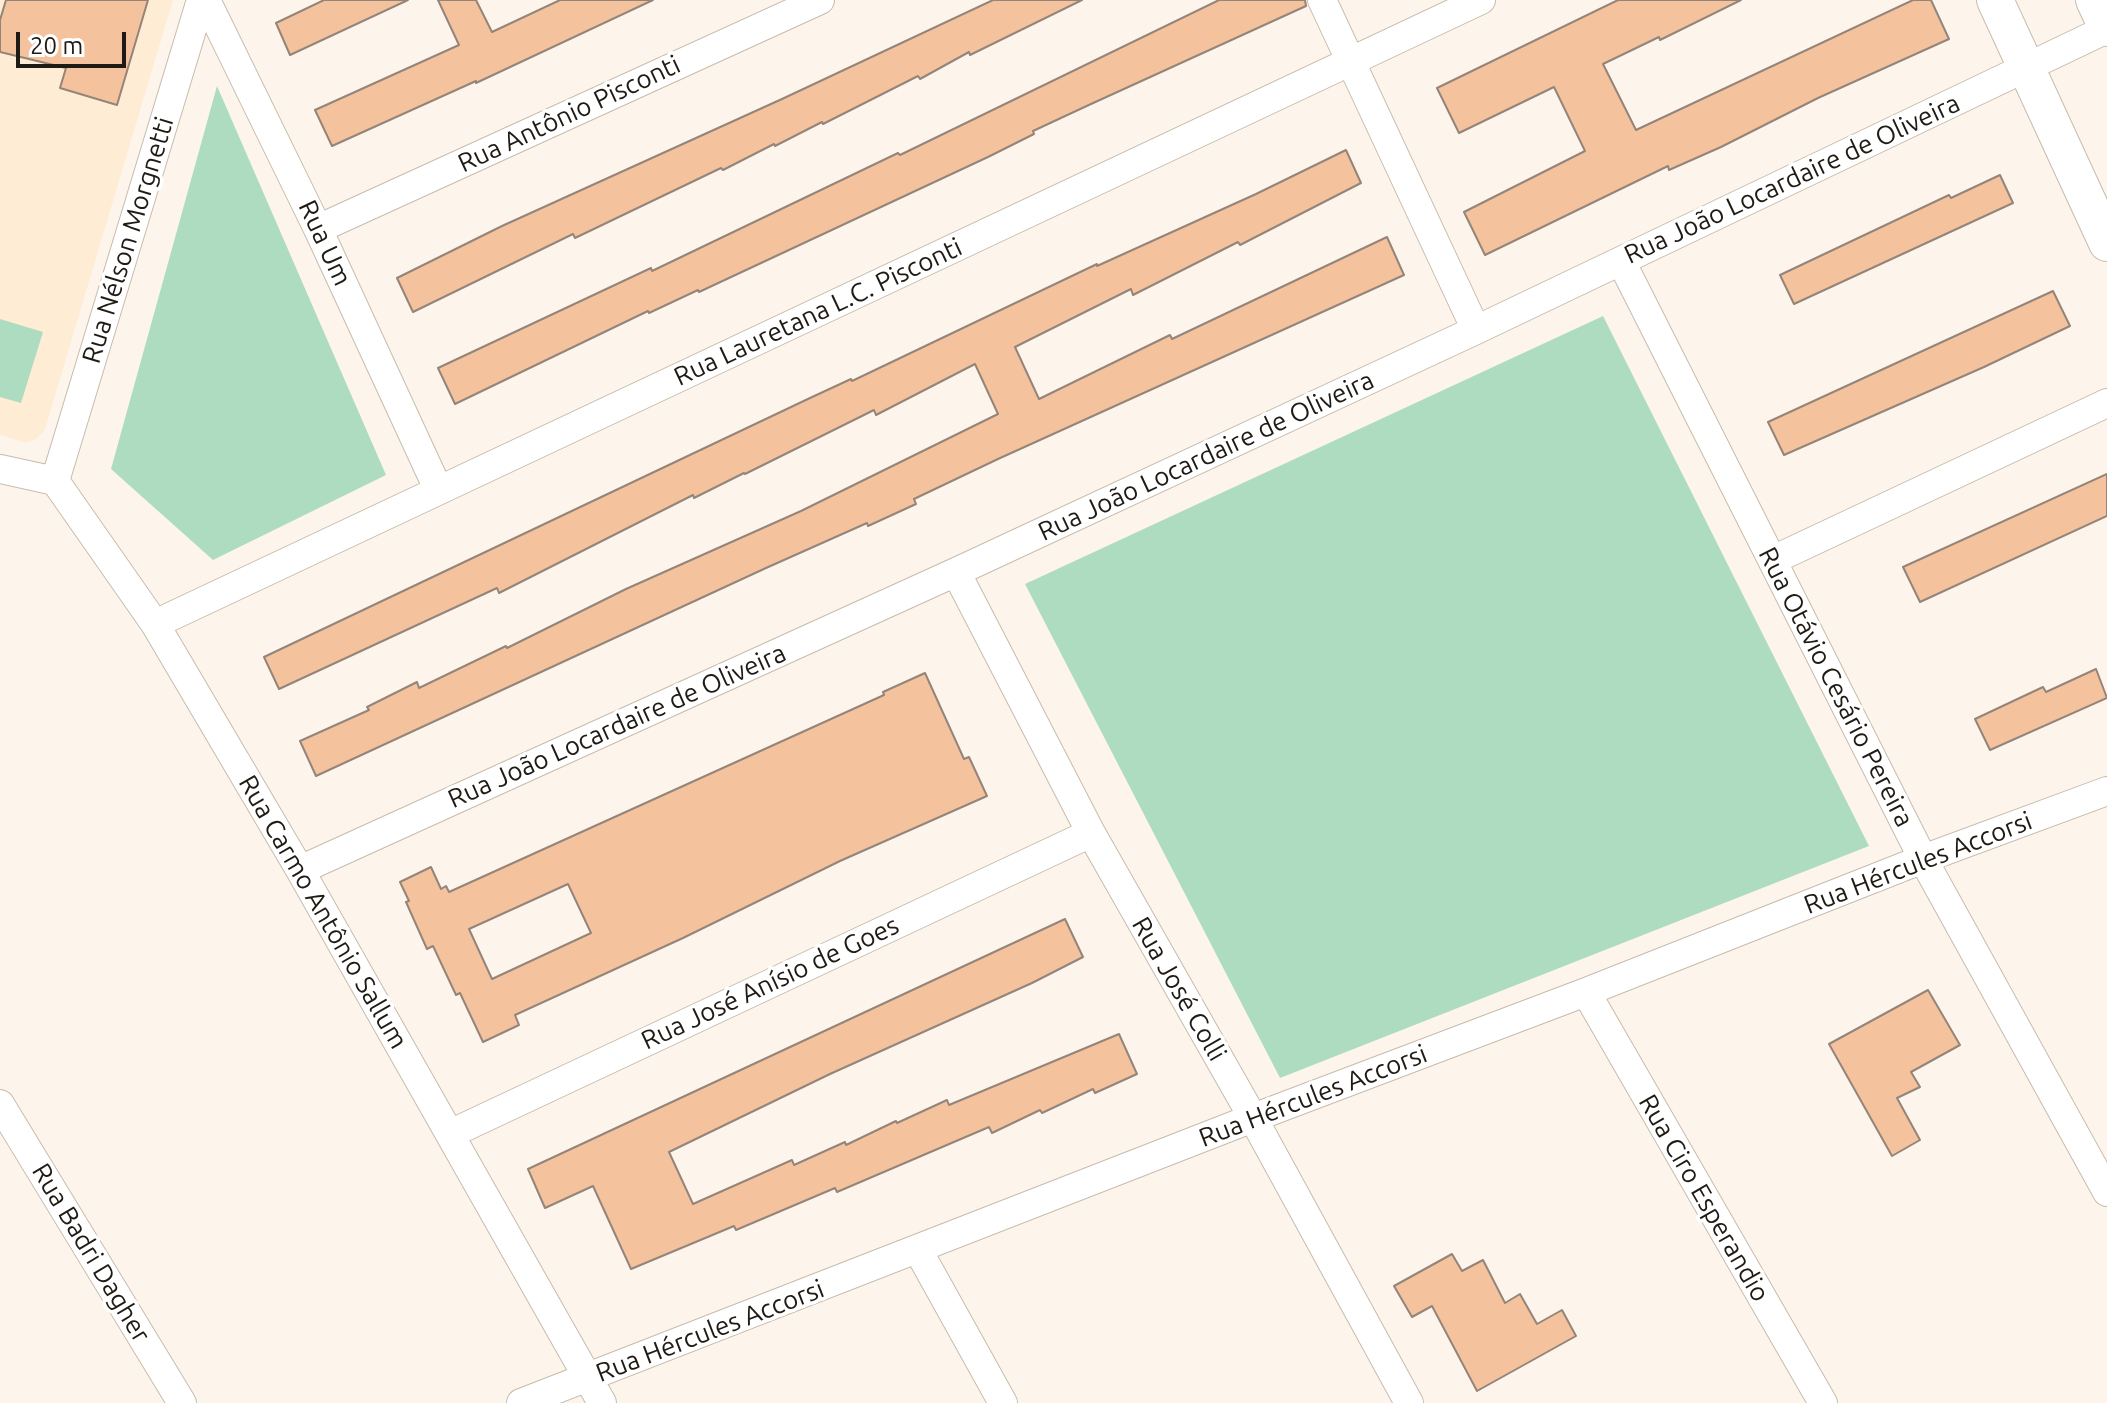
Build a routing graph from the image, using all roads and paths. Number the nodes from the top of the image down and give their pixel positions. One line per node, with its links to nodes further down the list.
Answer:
1 (204, 0): 10 (street, Rua Um); 16 (street, Rua Nélson Morgnetti)
2 (820, 0): 10 (street, Rua Antônio Pisconti)
3 (1322, 0): 8 (street)
4 (1481, 0): 8 (street, Rua Lauretana L.C. Pisconti)
5 (1995, 0): 9 (street)
6 (2094, 0): 7 (street)
7 (2107, 29): 9 (street, Rua João Locardaire de Oliveira)
8 (1350, 63): 13 (street); 17 (street, Rua Lauretana L.C. Pisconti)
9 (2028, 68): 11 (street); 12 (street, Rua João Locardaire de Oliveira)
10 (318, 229): 17 (street, Rua Um)
11 (2107, 243)
12 (1621, 261): 13 (street, Rua João Locardaire de Oliveira); 18 (street, Rua Otávio Cesário Pereira)
13 (1476, 330): 19 (street, Rua João Locardaire de Oliveira)
14 (2107, 403): 18 (street)
15 (0, 469): 16 (street)
16 (55, 481): 20 (street, Rua Carmo Antônio Sallum)
17 (438, 489): 20 (street, Rua Lauretana L.C. Pisconti)
18 (1773, 560): 23 (street, Rua Otávio Cesário Pereira)
19 (956, 572): 22 (street, Rua José Colli); 24 (street, Rua João Locardaire de Oliveira)
20 (155, 624): 24 (street, Rua Carmo Antônio Sallum)
21 (2107, 791): 23 (street, Rua Hércules Accorsi)
22 (1091, 833): 27 (street, Rua José Colli); 28 (street, Rua José Anísio de Goes)
23 (1923, 859): 25 (street, Rua Hércules Accorsi); 29 (street, Rua Otávio Cesário Pereira)
24 (300, 870): 28 (street, Rua Carmo Antônio Sallum)
25 (1586, 992): 27 (street, Rua Hércules Accorsi); 37 (street, Rua Ciro Esperandio)
26 (0, 1104): 32 (street, Rua Badri Dagher)
27 (1253, 1118): 30 (street, Rua Hércules Accorsi); 36 (street, Rua José Colli)
28 (450, 1134): 31 (street, Rua Carmo Antônio Sallum)
29 (2107, 1192)
30 (918, 1250): 31 (street, Rua Hércules Accorsi); 35 (street)
31 (589, 1378): 33 (street, Rua Hércules Accorsi); 34 (street, Rua Carmo Antônio Sallum)
32 (182, 1403)
33 (521, 1403)
34 (602, 1403)
35 (1003, 1403)
36 (1409, 1403)
37 (1823, 1403)

